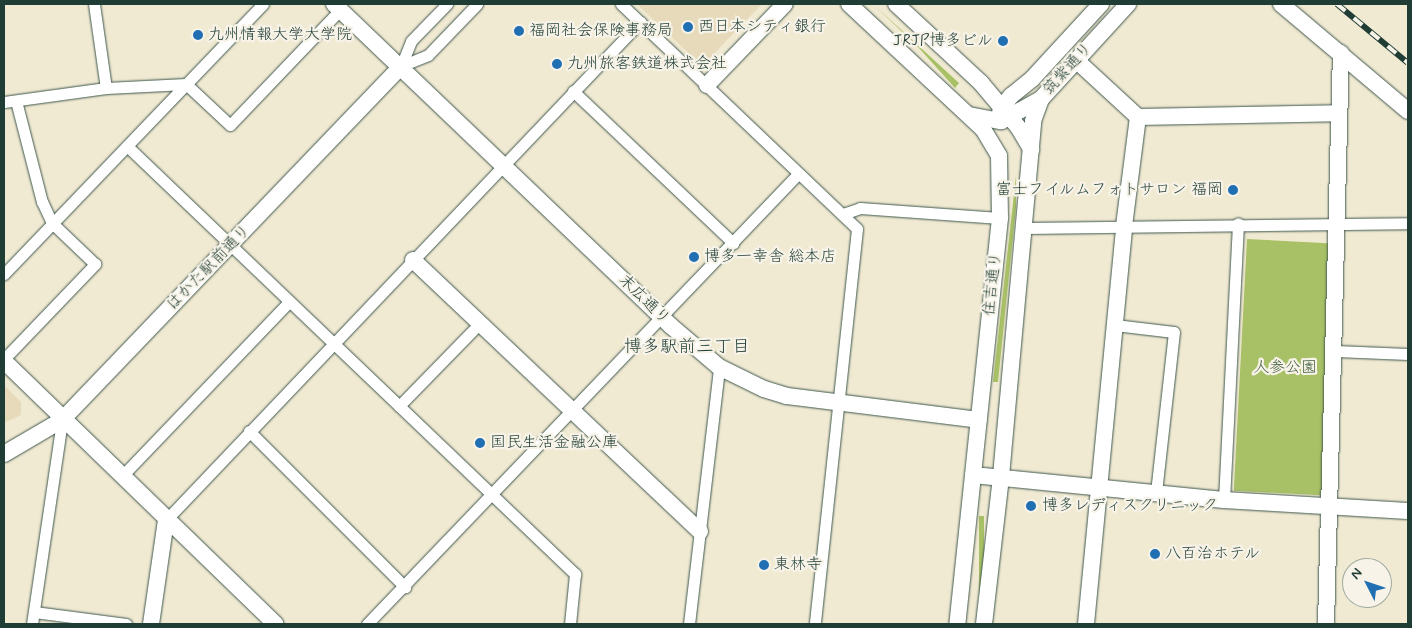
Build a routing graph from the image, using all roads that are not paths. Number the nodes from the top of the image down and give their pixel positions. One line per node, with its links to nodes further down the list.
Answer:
1 (94, 4): 21 (street)
2 (263, 4): 18 (street)
3 (446, 4): 16 (street, はかた駅前通り)
4 (477, 4): 16 (street, はかた駅前通り)
5 (621, 4): 13 (street)
6 (785, 4): 19 (street)
7 (849, 4): 26 (street, 住吉通り)
8 (896, 4): 17 (street)
9 (1100, 4): 20 (street, 筑紫通り)
10 (1128, 4): 15 (street, 筑紫通り)
11 (1281, 4): 14 (street)
12 (337, 7): 16 (street, 末広通り); 18 (street)
13 (640, 22): 19 (street); 22 (street)
14 (1341, 53): 27 (street); 28 (street)
15 (1076, 60): 23 (street, 筑紫通り); 30 (street)
16 (401, 66): 34 (street, 末広通り); 45 (street, はかた駅前通り)
17 (981, 83): 20 (street); 29 (street)
18 (186, 84): 21 (street); 31 (street)
19 (707, 85): 35 (street)
20 (1024, 86): 29 (street, 筑紫通り)
21 (106, 88): 24 (street)
22 (573, 91): 34 (street); 44 (street)
23 (1041, 99): 29 (street, 筑紫通り); 32 (street, 住吉通り)
24 (16, 101): 25 (street); 39 (street)
25 (4, 102)
26 (961, 110): 29 (street); 33 (street, 住吉通り)
27 (1408, 111)
28 (1338, 113): 30 (street); 41 (street)
29 (1003, 115): 32 (street); 33 (street)
30 (1138, 118): 42 (street)
31 (127, 146): 39 (street); 45 (street)
32 (1030, 150): 43 (street, 住吉通り)
33 (999, 156): 37 (street, 住吉通り)
34 (503, 164): 46 (street); 49 (street, 末広通り)
35 (798, 174): 36 (street); 44 (street)
36 (843, 214): 37 (street); 57 (street)
37 (1000, 218): 61 (street, 住吉通り)
38 (1408, 222): 41 (street)
39 (52, 223): 47 (street); 55 (street)
40 (1238, 223): 41 (street); 42 (street); 70 (street)
41 (1336, 225): 53 (street)
42 (1124, 226): 43 (street); 51 (street)
43 (1025, 228): 66 (street, 住吉通り)
44 (733, 243): 49 (street)
45 (231, 245): 48 (street); 60 (street, はかた駅前通り)
46 (413, 260): 50 (street); 52 (street)
47 (4, 274)
48 (289, 302): 52 (street); 65 (street)
49 (661, 317): 56 (street, 末広通り); 59 (street)
50 (480, 323): 58 (street); 59 (street)
51 (1115, 325): 67 (street); 68 (street)
52 (333, 344): 58 (street); 62 (street)
53 (1335, 351): 54 (street); 71 (street)
54 (1408, 354)
55 (4, 360): 60 (street)
56 (719, 367): 57 (street, 末広通り); 74 (street)
57 (838, 404): 61 (street, 末広通り); 84 (street)
58 (399, 406): 69 (street)
59 (572, 410): 69 (street); 74 (street)
60 (62, 420): 63 (street, はかた駅前通り); 65 (street); 76 (street)
61 (979, 420): 64 (street, 住吉通り)
62 (249, 431): 73 (street); 75 (street)
63 (4, 454)
64 (974, 475): 66 (street); 85 (street, 住吉通り)
65 (122, 476): 73 (street)
66 (1001, 476): 67 (street); 86 (street, 住吉通り)
67 (1098, 486): 68 (street); 87 (street)
68 (1156, 493): 70 (street)
69 (492, 495): 75 (street); 82 (street)
70 (1224, 500): 71 (street)
71 (1330, 506): 72 (street); 88 (street)
72 (1408, 511)
73 (166, 520): 79 (street); 80 (street)
74 (700, 531): 83 (street)
75 (405, 587): 81 (street)
76 (34, 612): 77 (street); 78 (street)
77 (32, 624)
78 (126, 624)
79 (151, 624)
80 (275, 624)
81 (366, 624)
82 (570, 624)
83 (689, 624)
84 (815, 624)
85 (957, 624)
86 (984, 624)
87 (1086, 624)
88 (1326, 624)

